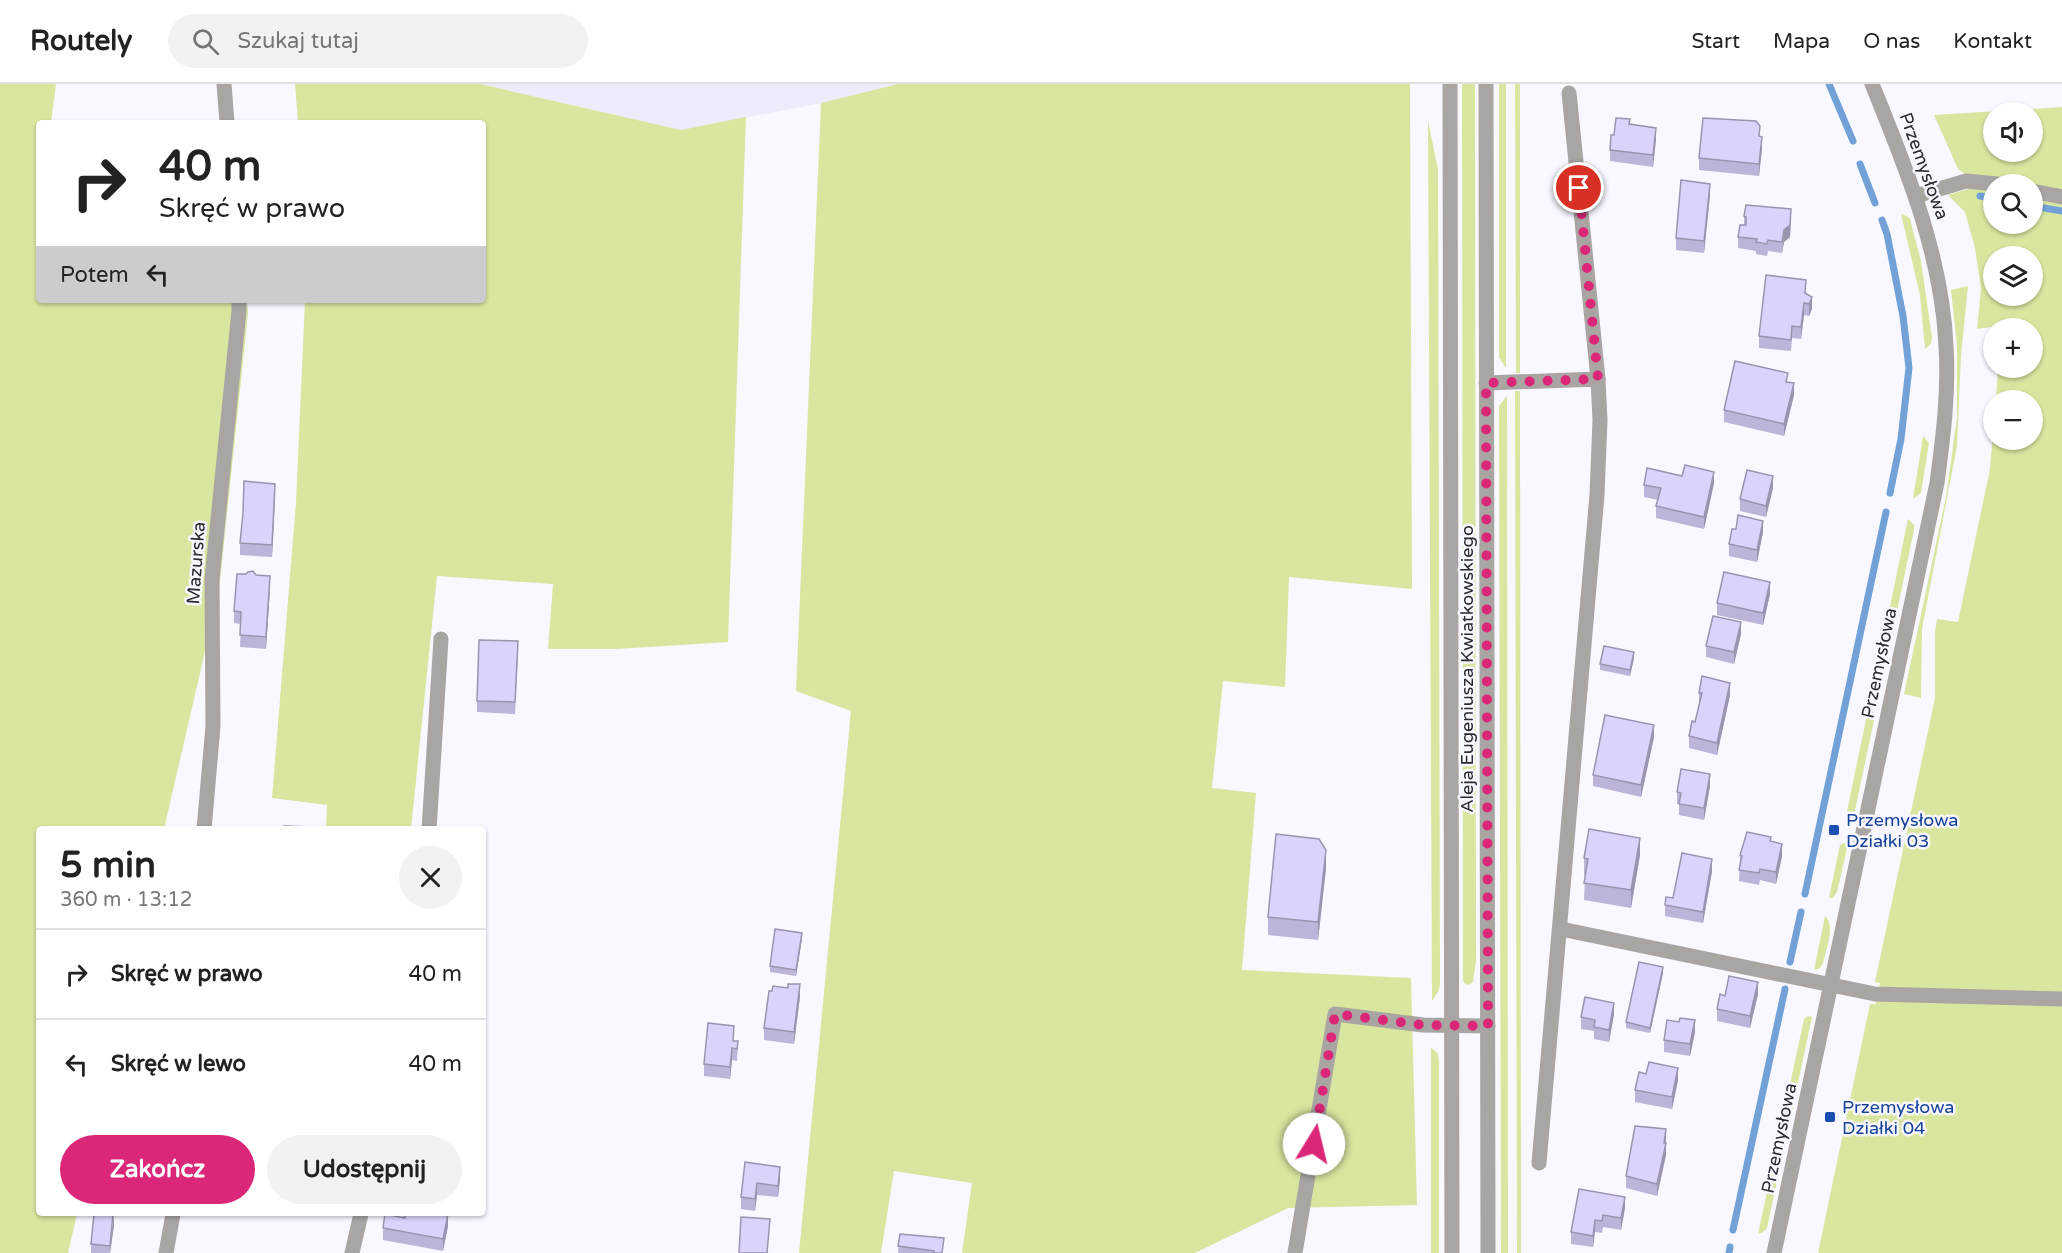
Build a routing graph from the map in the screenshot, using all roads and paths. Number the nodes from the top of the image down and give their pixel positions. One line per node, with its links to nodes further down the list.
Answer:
1 (224, 84): 6 (street)
2 (1450, 84): 20 (street, Aleja Eugeniusza Kwiatkowskiego)
3 (1486, 84): 13 (street, Aleja Eugeniusza Kwiatkowskiego)
4 (1872, 84): 9 (street, Przemysłowa)
5 (1569, 93): 12 (street)
6 (227, 120)
7 (1983, 183): 9 (street)
8 (2043, 194): 10 (street)
9 (1916, 196): 18 (street, Przemysłowa)
10 (2062, 197)
11 (238, 303): 15 (street, Mazurska)
12 (1598, 379): 13 (street); 17 (street)
13 (1486, 383): 21 (street, Aleja Eugeniusza Kwiatkowskiego)
14 (441, 639): 16 (street)
15 (204, 826)
16 (429, 826)
17 (1561, 929): 18 (street); 22 (street)
18 (1832, 984): 19 (street); 30 (street, Przemysłowa)
19 (2062, 999)
20 (1451, 1026): 21 (street); 27 (street); 28 (street, Aleja Eugeniusza Kwiatkowskiego)
21 (1488, 1026): 29 (street, Aleja Eugeniusza Kwiatkowskiego)
22 (1539, 1163)
23 (173, 1216): 25 (street)
24 (361, 1216): 26 (street)
25 (166, 1253)
26 (352, 1253)
27 (1295, 1253)
28 (1452, 1253)
29 (1488, 1253)
30 (1774, 1253)

